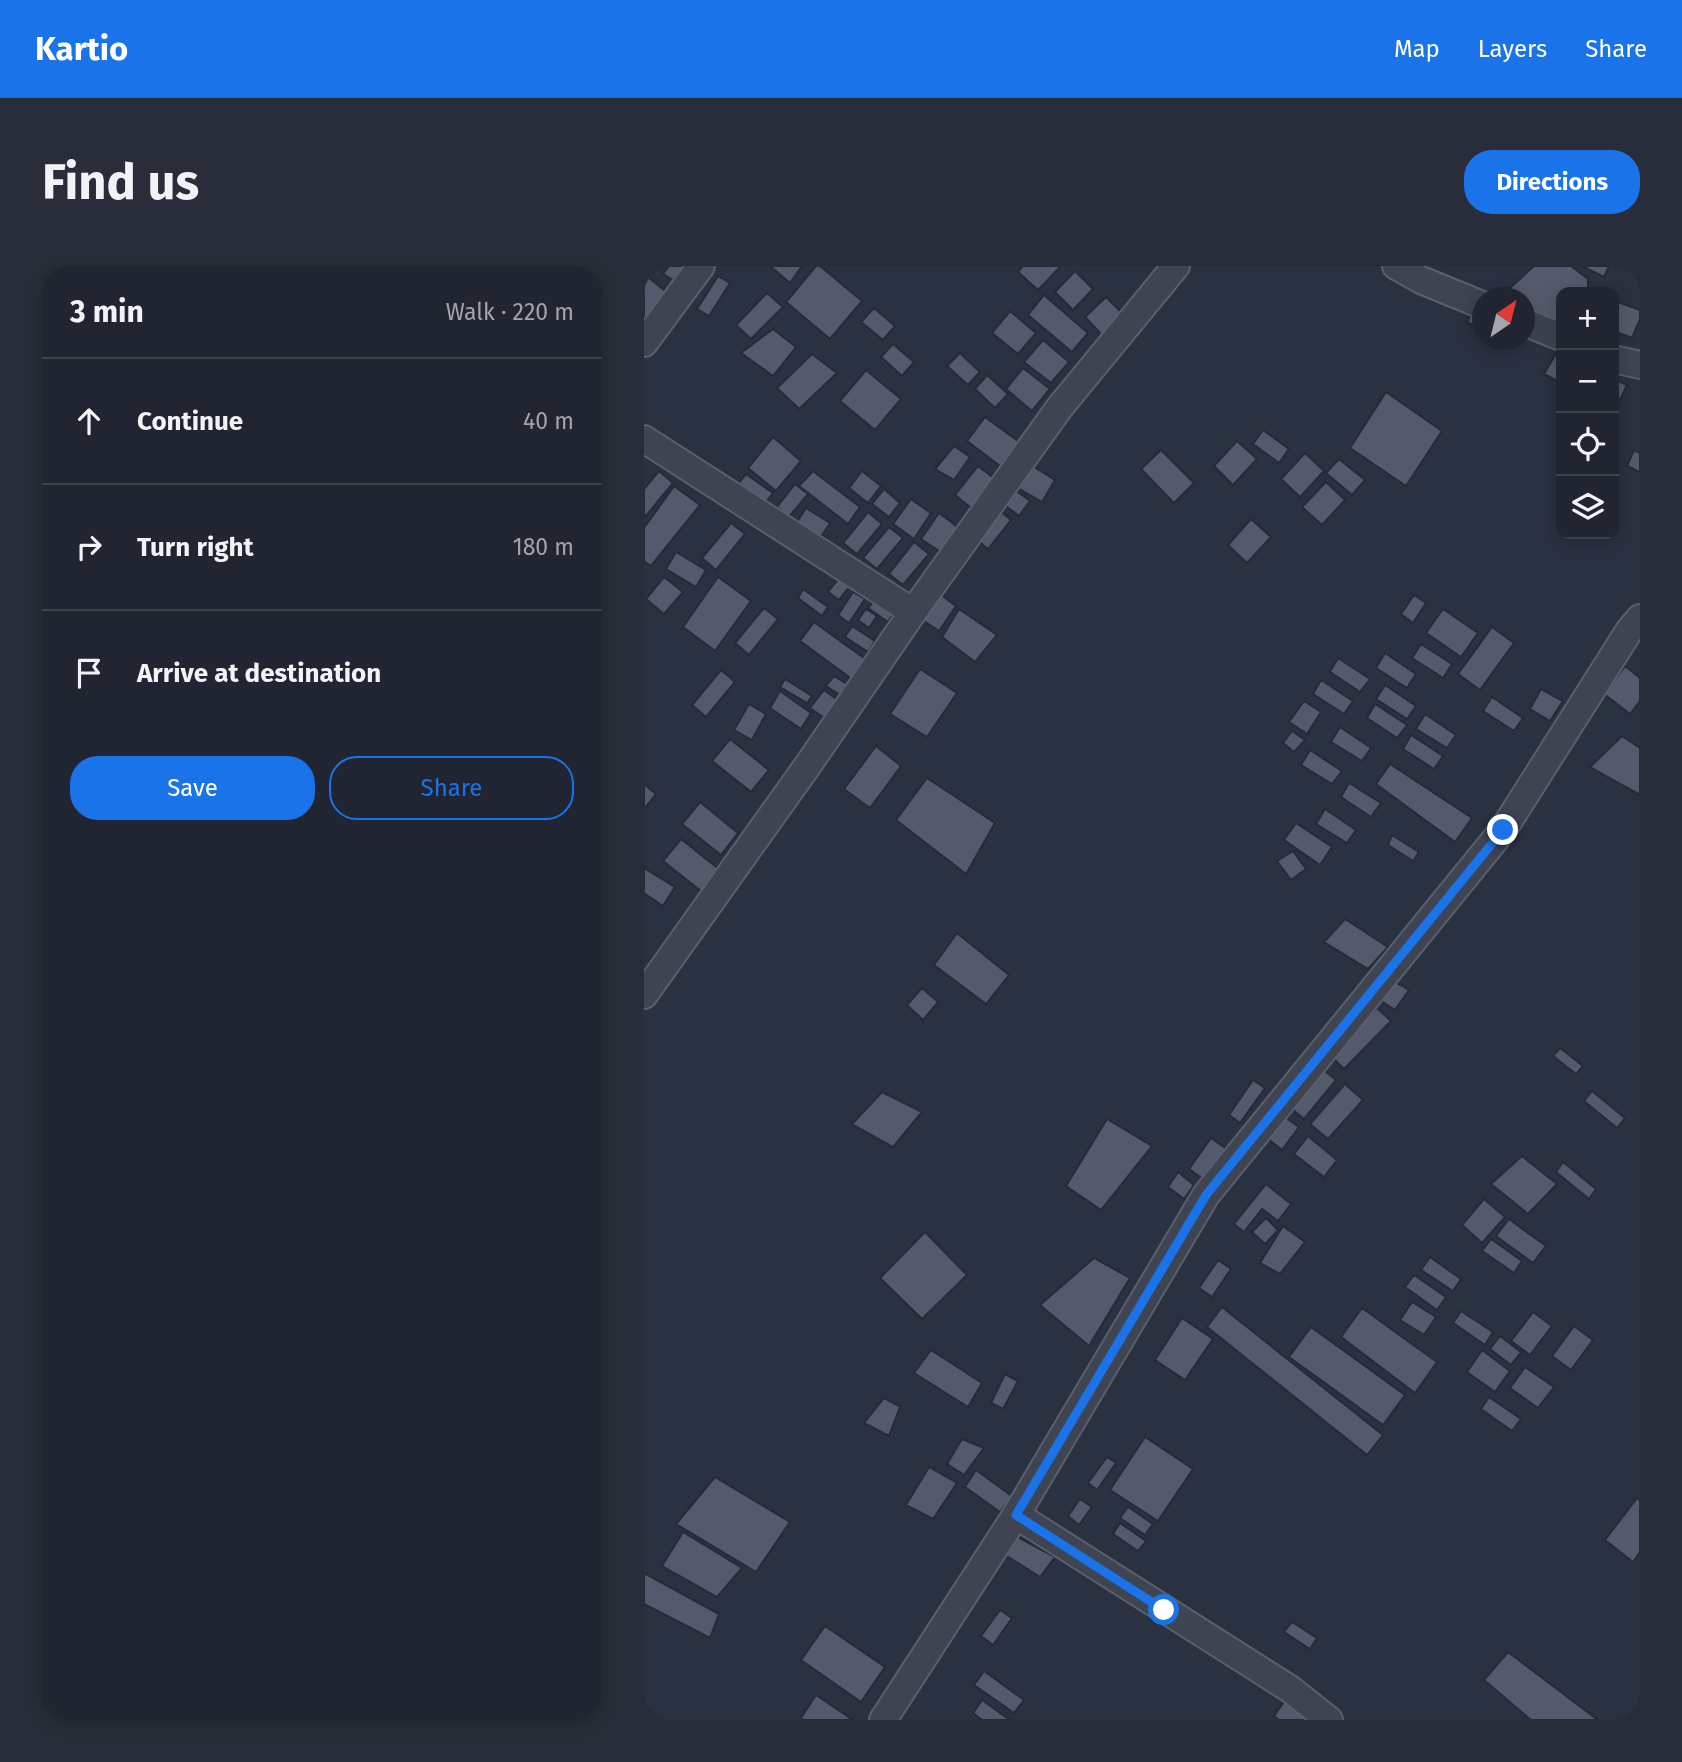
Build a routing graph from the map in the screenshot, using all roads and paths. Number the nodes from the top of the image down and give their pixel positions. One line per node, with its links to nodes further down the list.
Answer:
1 (701, 266): 7 (street)
2 (1176, 266): 11 (street)
3 (1396, 266): 4 (street)
4 (1472, 301)
5 (1535, 326): 6 (street)
6 (1556, 335)
7 (644, 343)
8 (1619, 360): 9 (street)
9 (1640, 365)
10 (644, 439): 11 (street)
11 (913, 612): 13 (street)
12 (1640, 618): 14 (street)
13 (644, 995)
14 (1016, 1515): 15 (street); 16 (street)
15 (883, 1720)
16 (1329, 1720)

